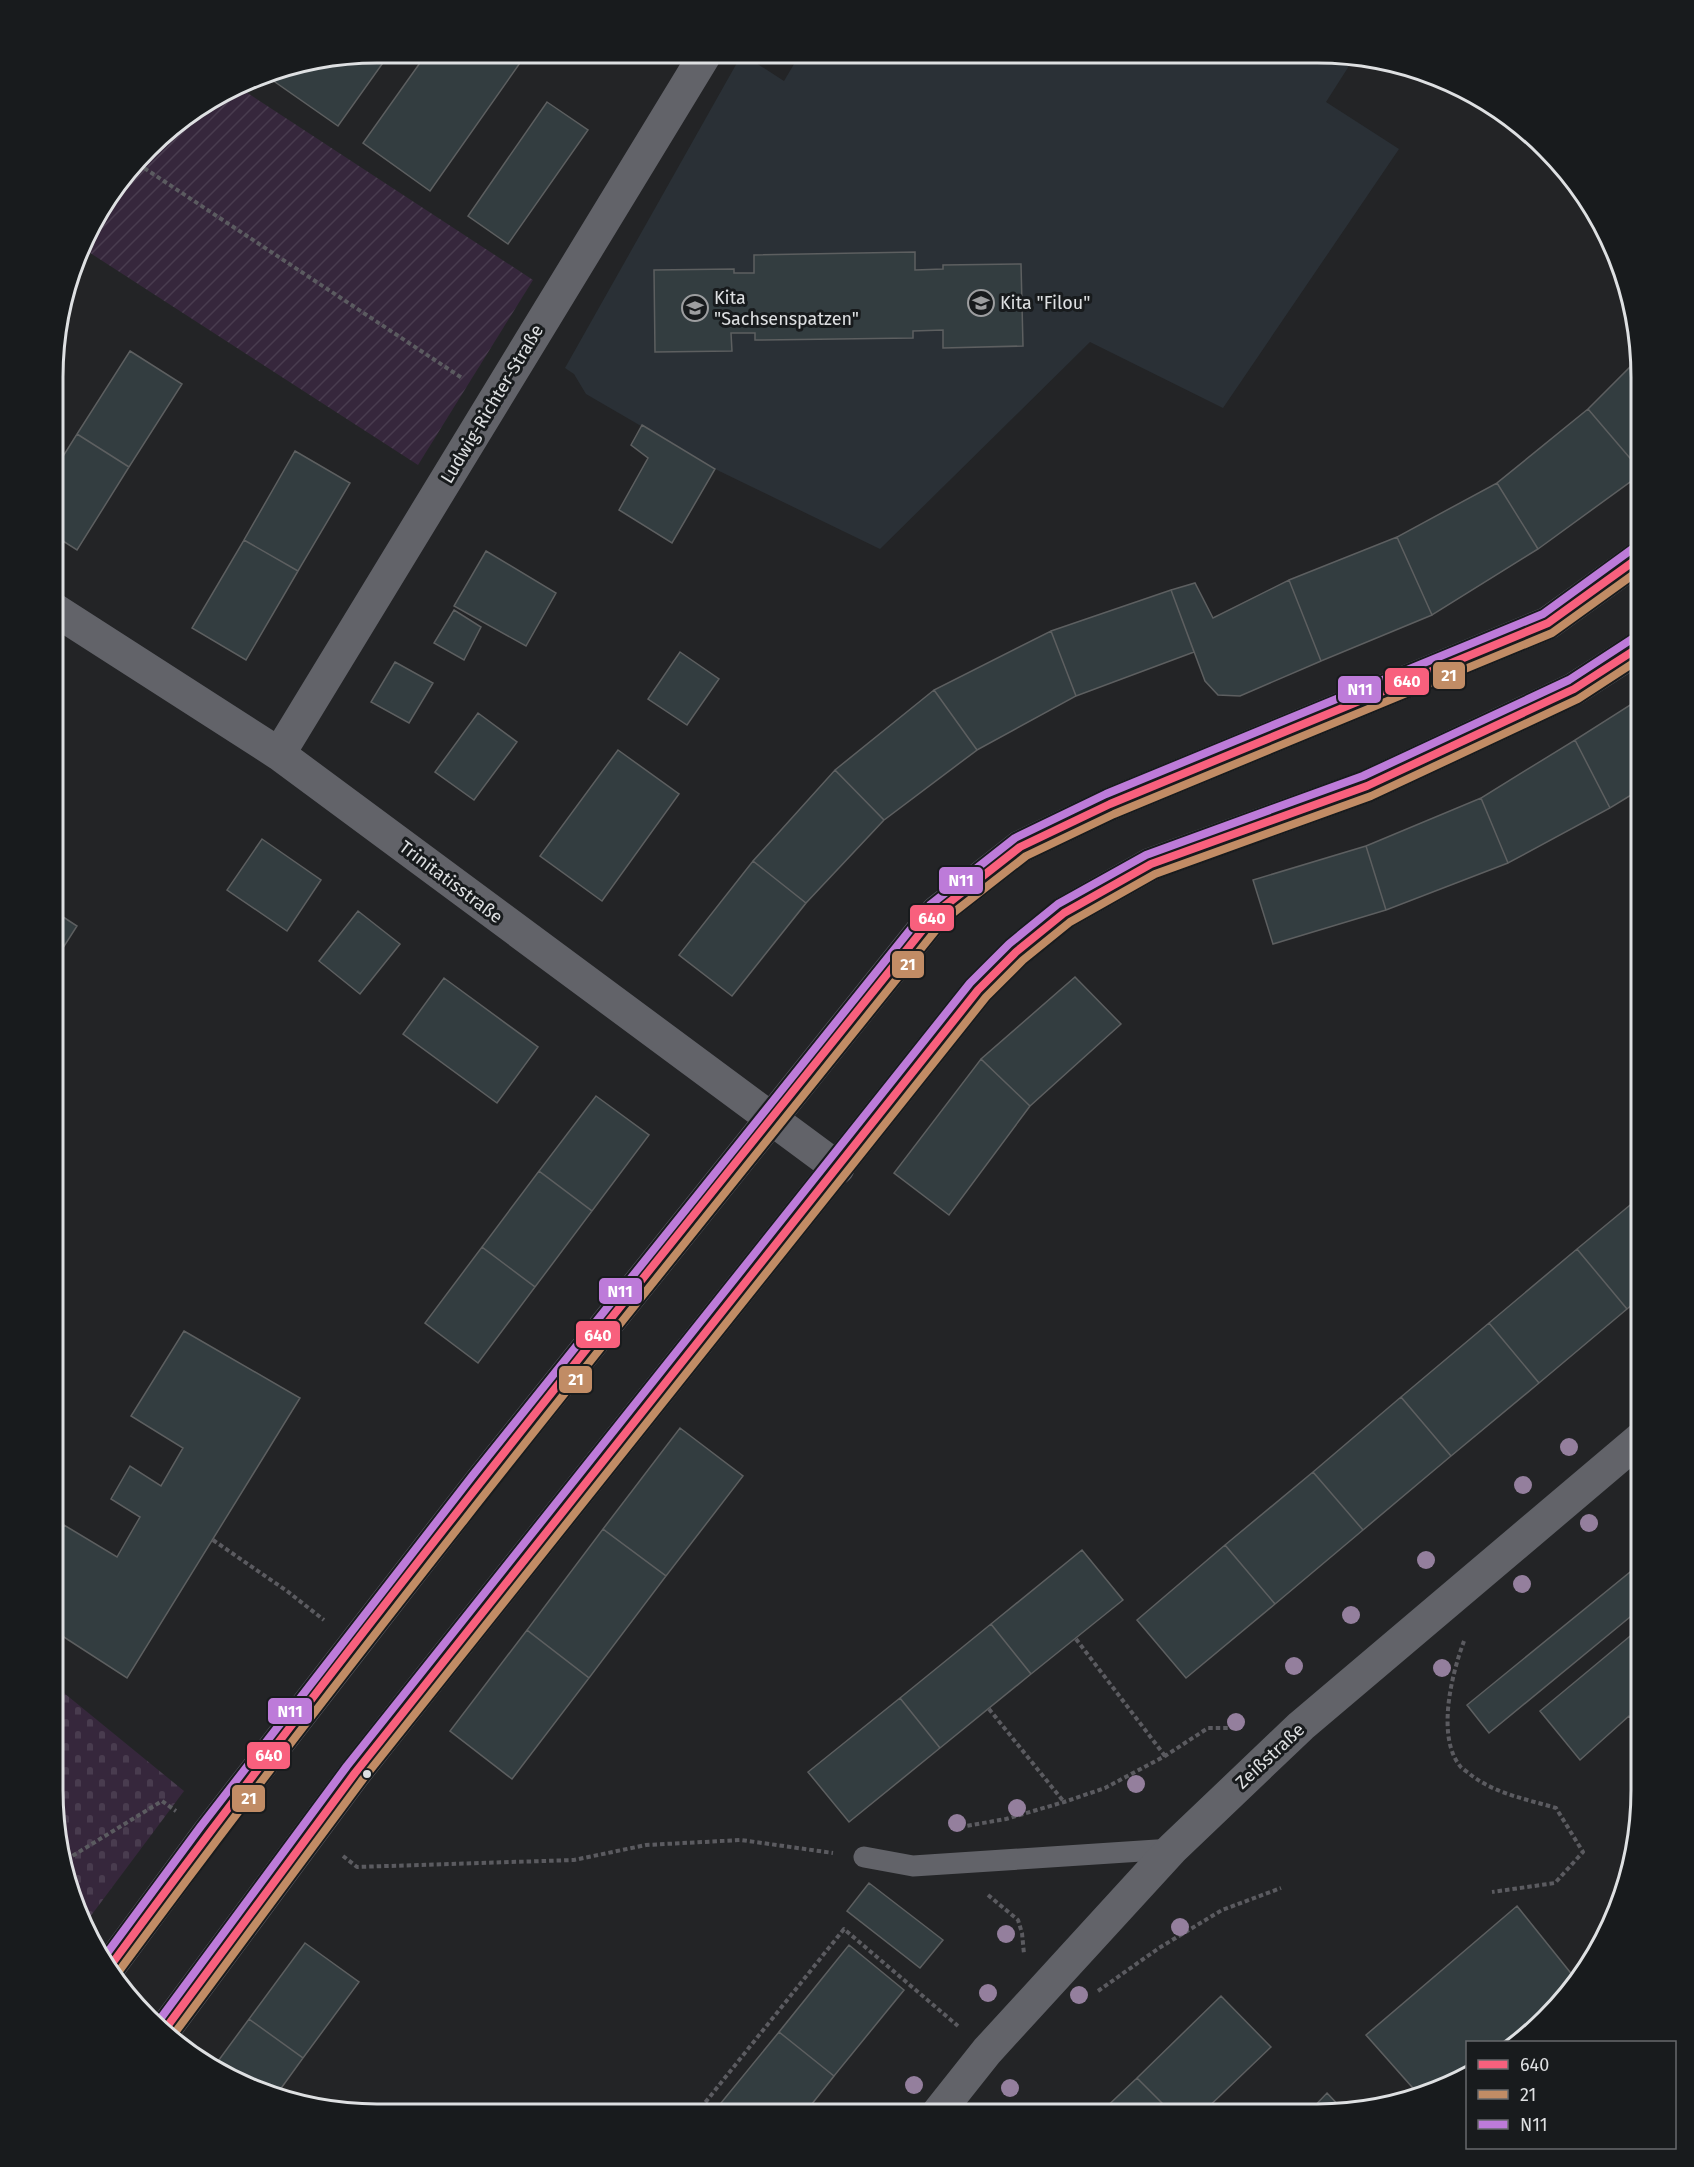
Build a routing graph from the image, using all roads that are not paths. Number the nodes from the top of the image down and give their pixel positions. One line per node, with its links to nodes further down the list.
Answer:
1 (694, 63): 5 (street, Ludwig-Richter-Straße)
2 (1631, 563): 6 (main road)
3 (63, 615): 5 (street, Trinitatisstraße)
4 (1631, 652): 7 (main road)
5 (279, 754): 6 (street, Trinitatisstraße)
6 (771, 1119): 7 (street, Trinitatisstraße); 11 (main road)
7 (838, 1168): 12 (main road)
8 (1631, 1446): 9 (street, Zeißstraße)
9 (1172, 1849): 10 (lane); 13 (street, Zeißstraße)
10 (864, 1857)
11 (114, 1961)
12 (168, 2025)
13 (945, 2104)

